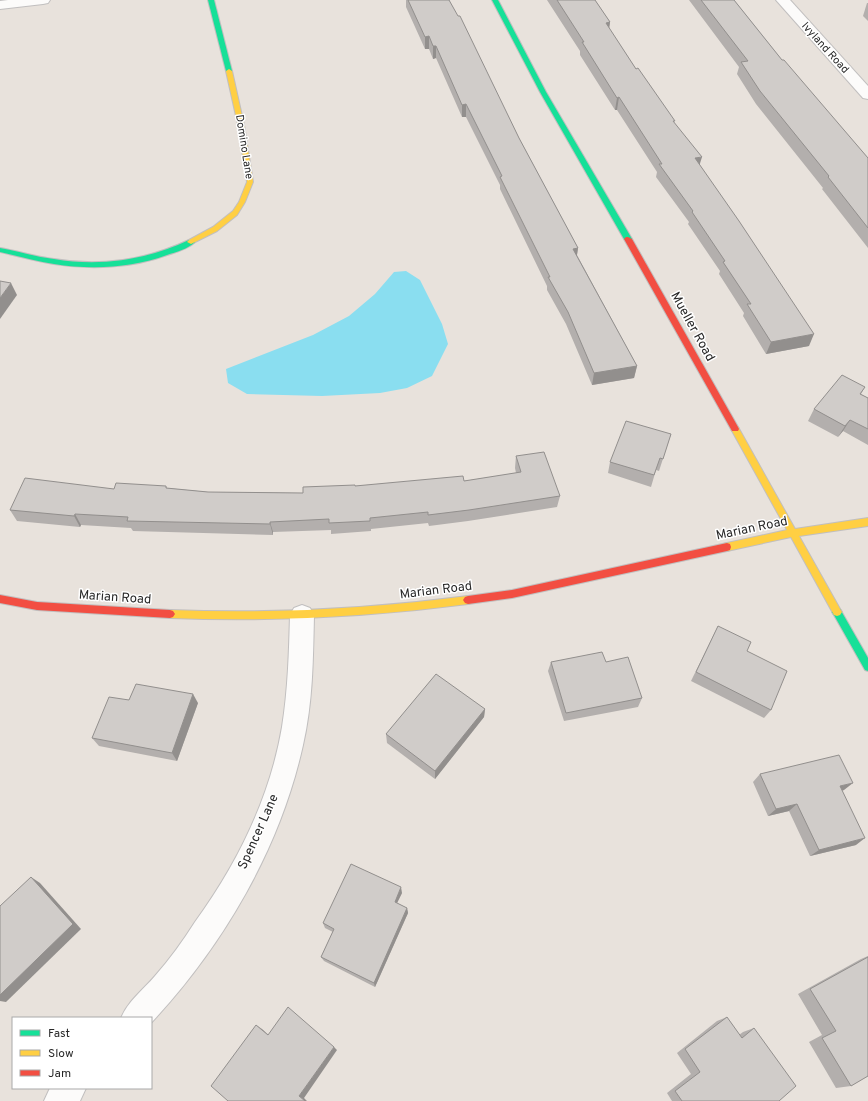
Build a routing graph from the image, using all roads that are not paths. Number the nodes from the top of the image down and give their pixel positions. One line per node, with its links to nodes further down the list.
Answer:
1 (42, 0): 5 (street)
2 (211, 0): 7 (street, Domino Lane)
3 (495, 0): 9 (street, Mueller Road)
4 (783, 0): 6 (street, Ivyland Road)
5 (0, 4)
6 (868, 95)
7 (0, 250)
8 (868, 522): 9 (street, Marian Road)
9 (792, 533): 11 (street, Marian Road); 12 (street, Mueller Road)
10 (0, 599): 11 (street, Marian Road)
11 (302, 615): 13 (street, Spencer Lane)
12 (868, 667)
13 (137, 1017)
14 (70, 1089): 15 (street)
15 (59, 1101)

